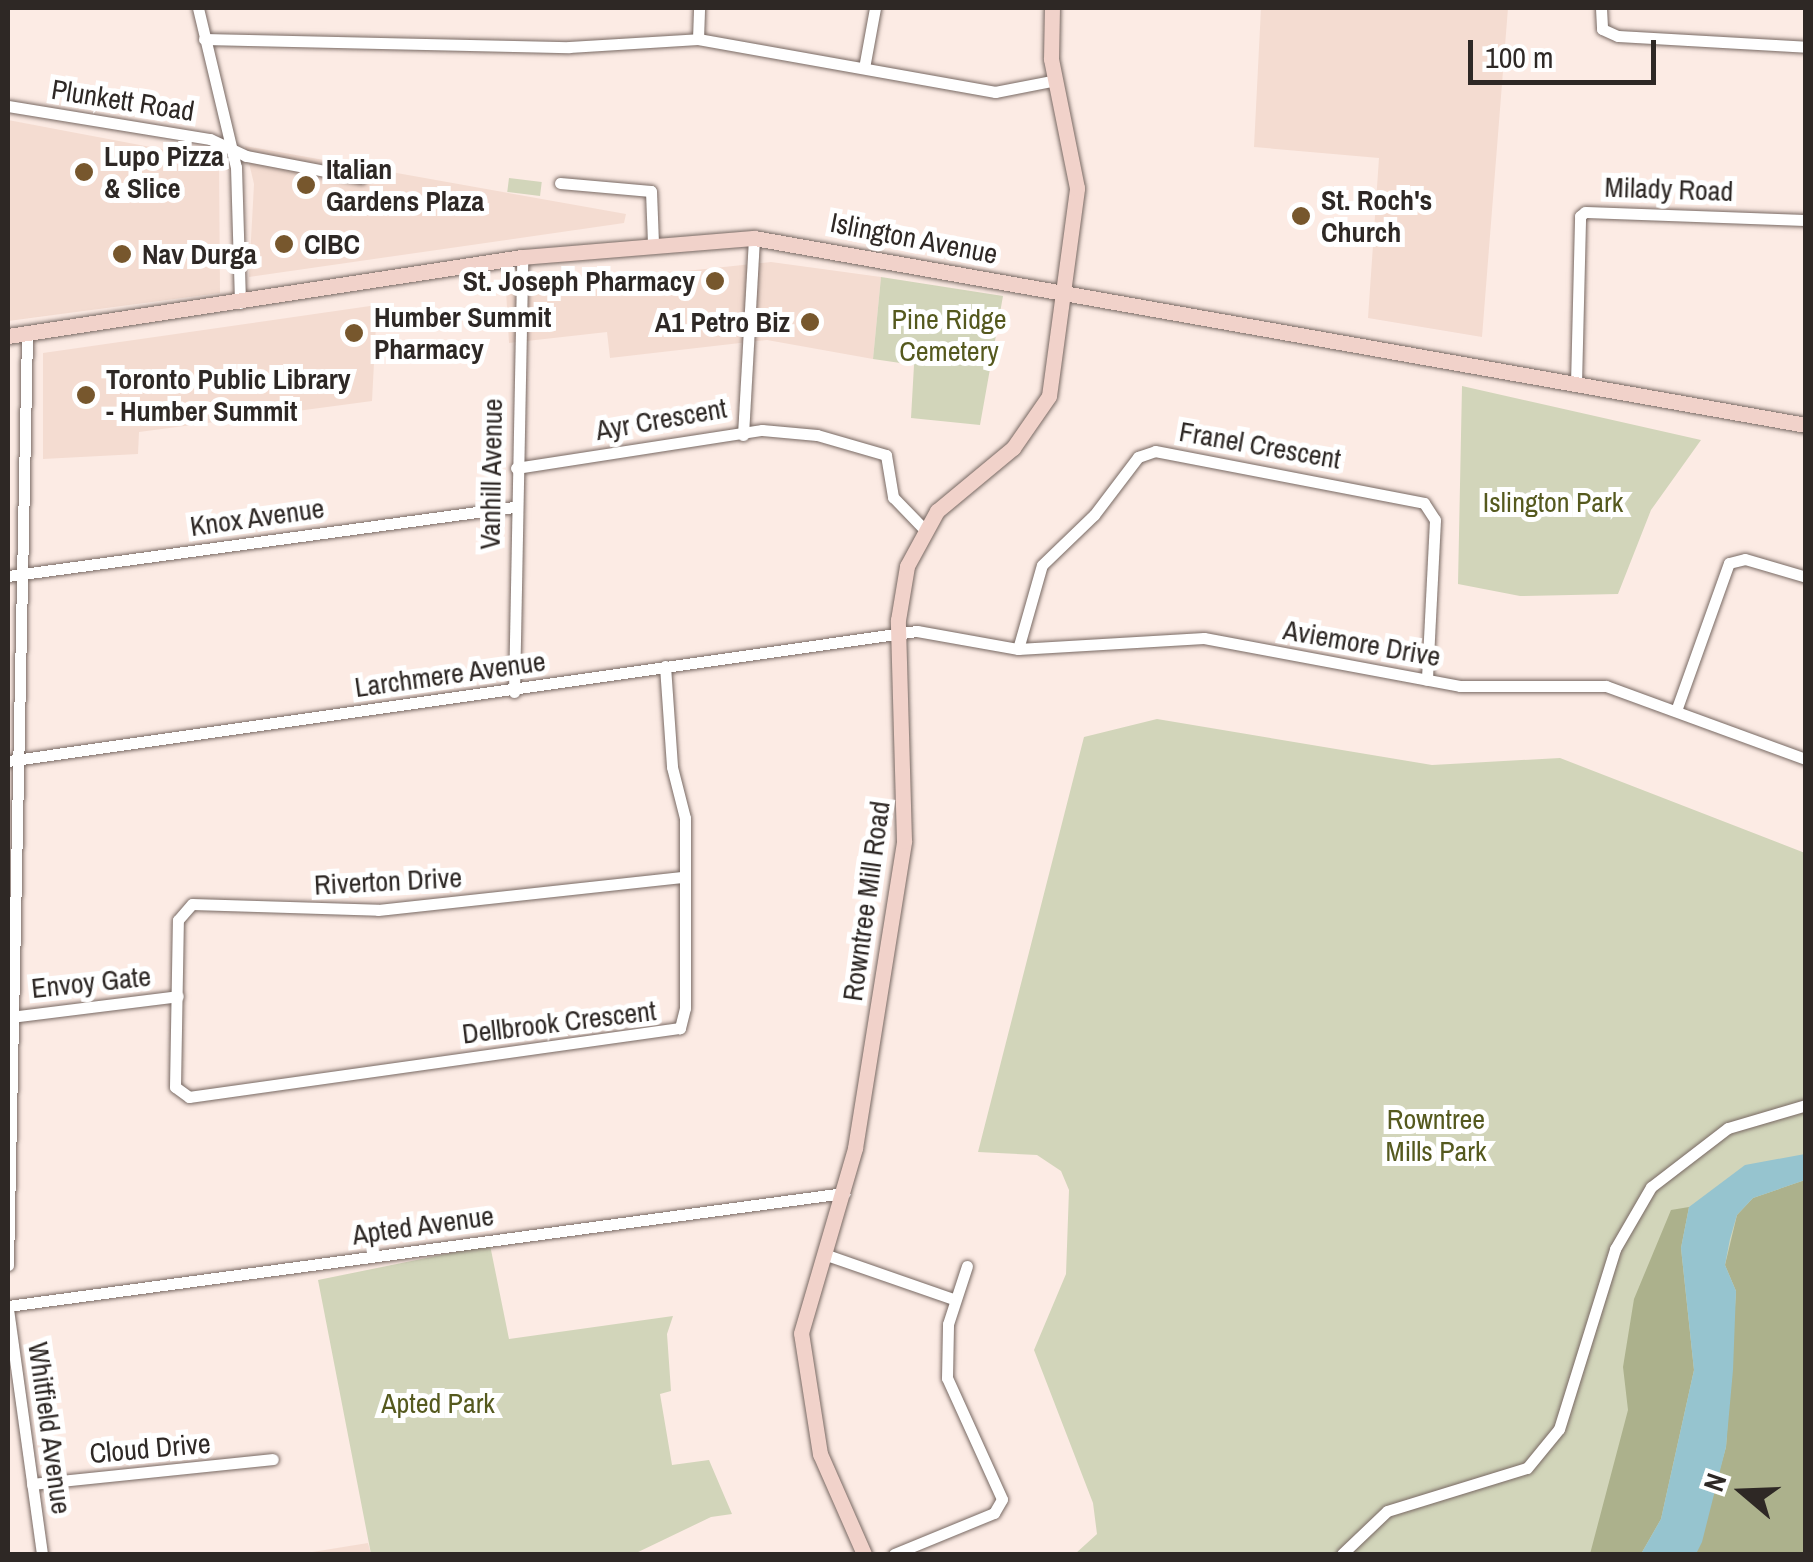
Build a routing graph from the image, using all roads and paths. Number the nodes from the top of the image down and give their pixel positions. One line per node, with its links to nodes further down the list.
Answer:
1 (198, 8): 6 (street)
2 (699, 8): 7 (street)
3 (875, 8): 9 (street)
4 (1052, 8): 10 (main road, Rowntree Mill Road)
5 (1602, 8): 8 (street)
6 (204, 39): 7 (street); 12 (street)
7 (698, 39): 9 (street)
8 (1806, 47)
9 (864, 68): 10 (street)
10 (1056, 80): 19 (main road, Rowntree Mill Road)
11 (8, 106): 12 (street, Plunkett Road)
12 (229, 146): 13 (street, Plunkett Road); 20 (street)
13 (361, 178)
14 (560, 183): 17 (street)
15 (1806, 220): 23 (street, Milady Road)
16 (754, 238): 17 (main road, Islington Avenue); 19 (main road, Islington Avenue); 25 (street, Ayr Crescent)
17 (653, 244): 18 (main road, Islington Avenue)
18 (522, 258): 20 (main road, Islington Avenue); 26 (street, Vanhill Avenue)
19 (1065, 292): 23 (main road, Islington Avenue); 28 (main road, Rowntree Mill Road)
20 (240, 304): 21 (main road, Islington Avenue)
21 (27, 334): 22 (main road, Islington Avenue); 29 (street)
22 (8, 336)
23 (1576, 384): 24 (main road, Islington Avenue)
24 (1806, 425)
25 (743, 435): 26 (street, Ayr Crescent); 28 (street)
26 (516, 468): 27 (street, Vanhill Avenue)
27 (514, 506): 29 (street, Knox Avenue); 35 (street, Vanhill Avenue)
28 (924, 529): 31 (main road, Rowntree Mill Road)
29 (13, 575): 38 (street)
30 (1806, 577): 36 (street)
31 (898, 631): 32 (street, Aviemore Drive); 33 (street, Larchmere Avenue); 43 (main road, Rowntree Mill Road)
32 (1018, 649): 34 (street, Aviemore Drive); 34 (street, Franel Crescent)
33 (665, 666): 35 (street, Larchmere Avenue); 39 (street, Dellbrook Crescent)
34 (1427, 680): 36 (street, Aviemore Drive)
35 (514, 692): 38 (street, Larchmere Avenue)
36 (1676, 708): 37 (street, Aviemore Drive)
37 (1806, 759)
38 (13, 760): 41 (street)
39 (684, 877): 40 (street, Riverton Drive); 40 (street, Dellbrook Crescent)
40 (178, 996): 41 (street, Envoy Gate)
41 (10, 1016): 45 (street)
42 (1806, 1106): 54 (street)
43 (844, 1194): 44 (main road, Rowntree Mill Road); 48 (street, Apted Avenue)
44 (824, 1254): 47 (street); 52 (main road, Rowntree Mill Road)
45 (8, 1265)
46 (967, 1266): 47 (street)
47 (953, 1299): 53 (street)
48 (8, 1307): 50 (street, Whitfield Avenue)
49 (273, 1459): 50 (street, Cloud Drive)
50 (32, 1484): 51 (street, Whitfield Avenue)
51 (42, 1554)
52 (864, 1554)
53 (894, 1554)
54 (1342, 1554)

